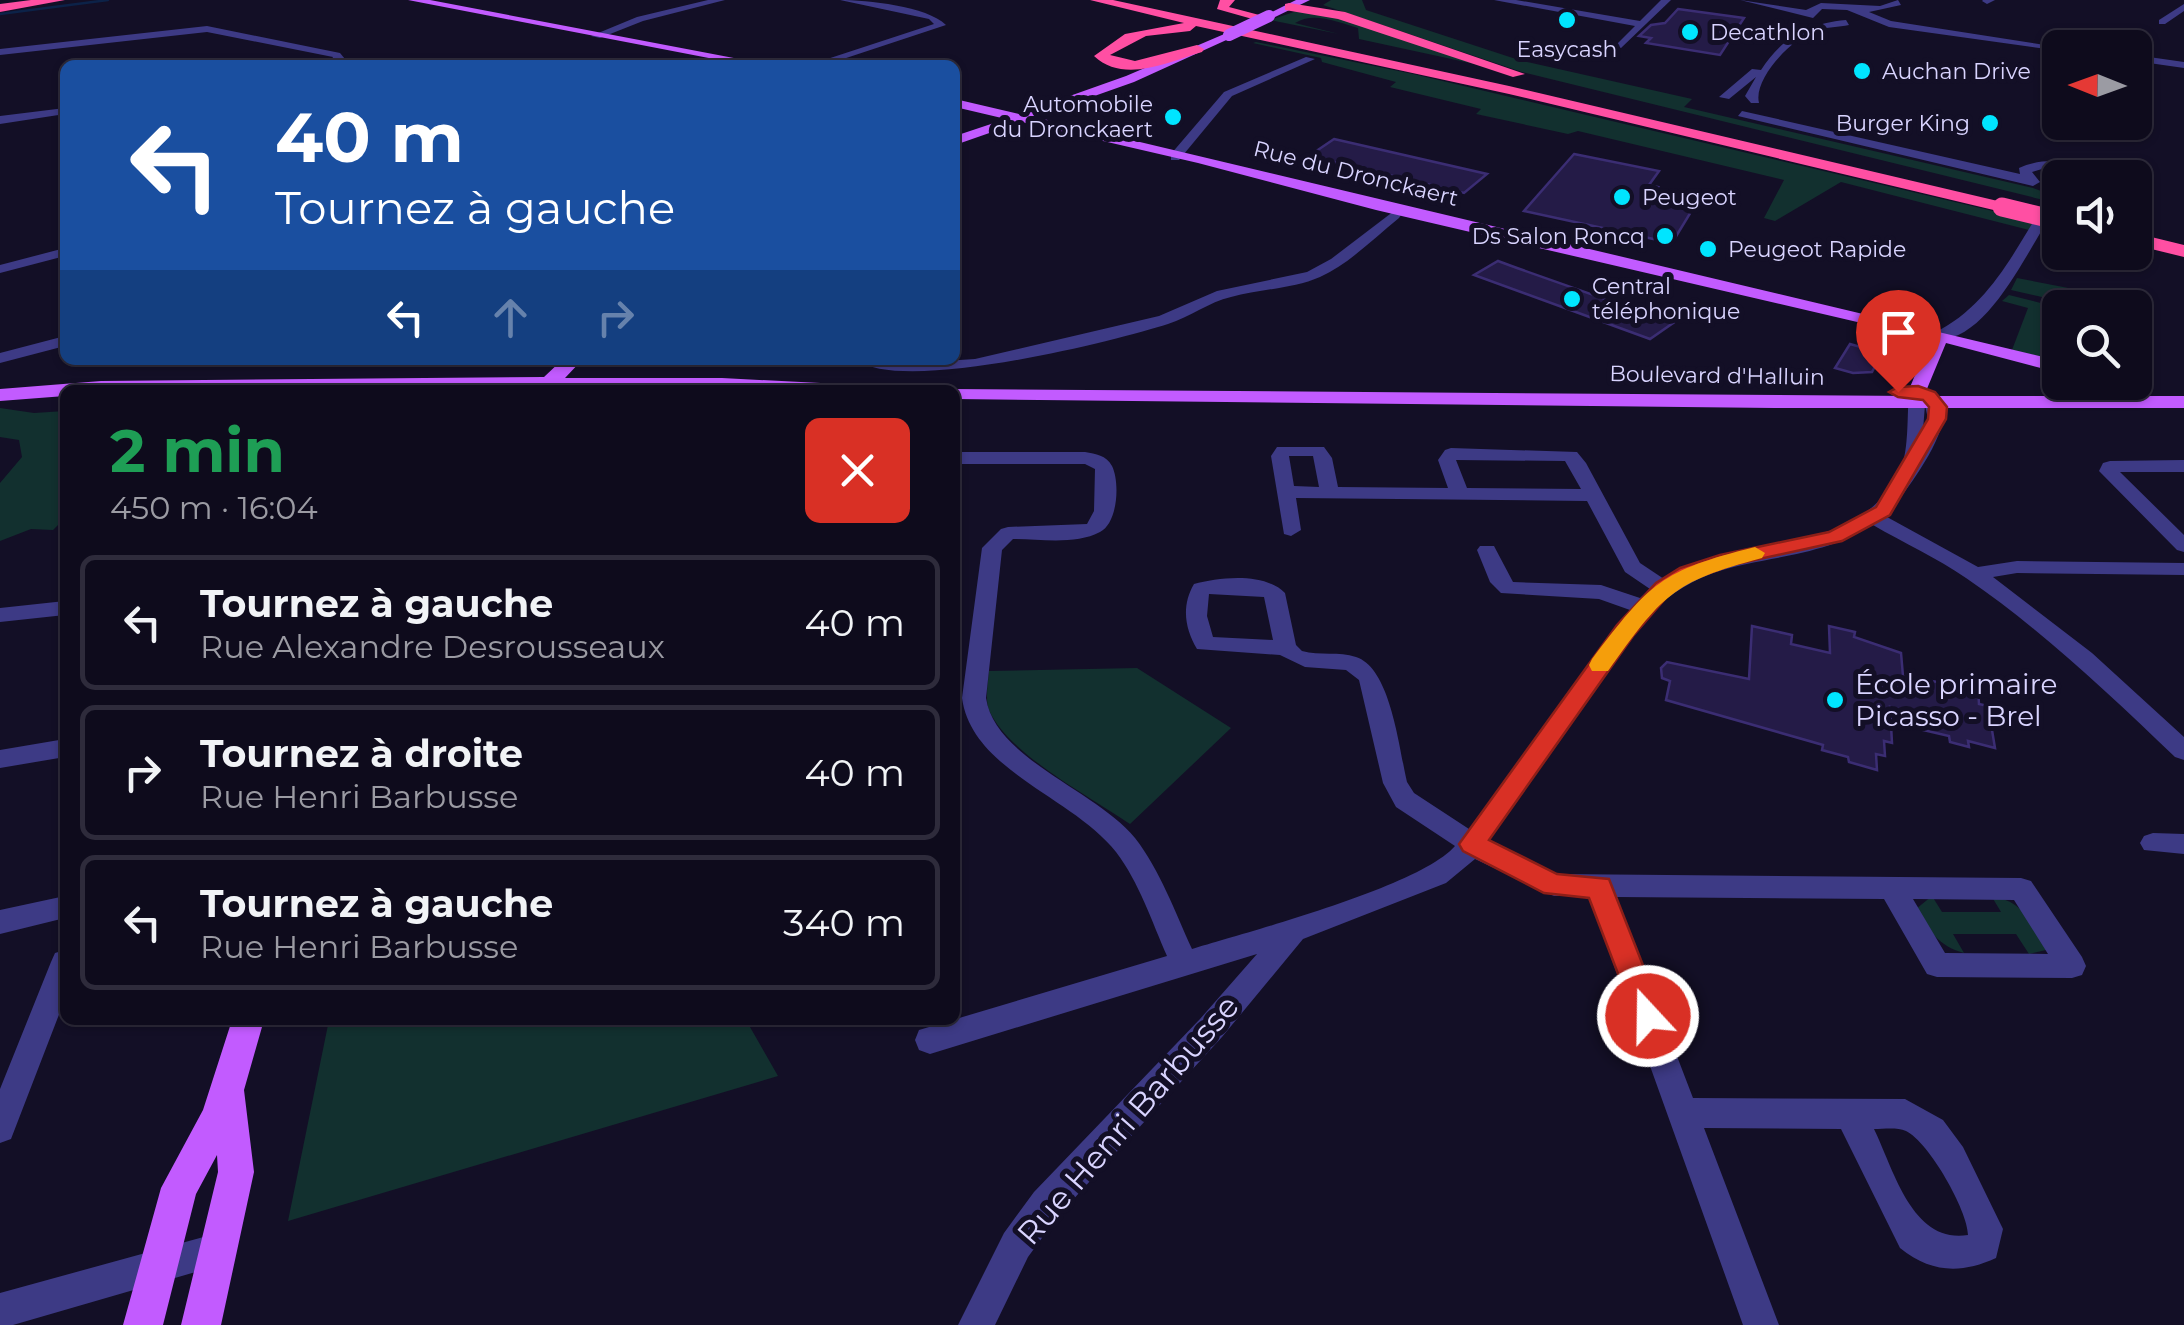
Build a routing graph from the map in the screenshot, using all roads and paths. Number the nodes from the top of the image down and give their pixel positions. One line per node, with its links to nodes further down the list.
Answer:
1 (45, 0): 18 (highway)
2 (59, 0): 18 (highway)
3 (413, 0): 28 (main road)
4 (720, 0): 28 (street)
5 (845, 0): 38 (street)
6 (1096, 0): 43 (highway)
7 (1138, 0): 54 (highway)
8 (1230, 0): 42 (highway)
9 (1305, 0): 19 (main road)
10 (1316, 0): 21 (highway)
11 (1499, 0): 26 (street)
12 (1666, 0): 26 (street)
13 (1745, 0): 22 (street)
14 (1780, 0): 17 (street)
15 (1899, 3): 20 (street); 23 (street); 27 (street)
16 (2181, 5): 24 (street)
17 (1828, 6): 20 (street); 22 (street)
18 (0, 7)
19 (1290, 7): 21 (highway); 32 (main road, bridge)
20 (1856, 9): 23 (street)
21 (1340, 15): 41 (highway)
22 (1814, 15): 25 (street); 44 (street)
23 (1876, 18): 25 (street); 27 (street)
24 (2162, 22)
25 (1850, 23): 31 (street); 45 (street)
26 (1642, 24): 29 (street)
27 (1918, 28): 30 (street)
28 (599, 34): 36 (main road); 37 (main road)
29 (1622, 45)
30 (2042, 46)
31 (2042, 47)
32 (1197, 50): 43 (highway); 51 (main road)
33 (0, 52): 35 (street)
34 (1310, 59): 53 (street)
35 (339, 60)
36 (737, 60)
37 (753, 60)
38 (830, 60)
39 (2152, 62): 40 (street)
40 (2184, 66)
41 (1536, 78)
42 (1556, 84)
43 (1509, 90): 58 (highway)
44 (1725, 97): 45 (street); 48 (street)
45 (1760, 105): 48 (street); 56 (street)
46 (960, 106): 51 (main road, Rue du Dronckaert)
47 (60, 112): 50 (street)
48 (1742, 114): 56 (street)
49 (1699, 117): 54 (highway)
50 (0, 120)
51 (1019, 121): 52 (main road); 53 (main road, Rue du Dronckaert)
52 (960, 142)
53 (1176, 156): 60 (main road, Rue du Dronckaert); 68 (main road, Rue du Dronckaert)
54 (1855, 160): 58 (highway)
55 (2042, 174): 56 (street)
56 (2033, 178): 57 (street)
57 (2042, 189)
58 (2004, 202): 59 (highway, bridge)
59 (2042, 205)
60 (1394, 214): 68 (main road, Rue du Dronckaert); 76 (street)
61 (2042, 225): 69 (street)
62 (2152, 230): 63 (highway)
63 (2184, 238)
64 (2152, 243): 65 (highway)
65 (2184, 251)
66 (60, 253): 67 (street)
67 (0, 269)
68 (1746, 292): 69 (main road, Rue du Dronckaert)
69 (1940, 336): 72 (main road, Rue du Dronckaert); 89 (main road)
70 (60, 342): 71 (street)
71 (0, 358)
72 (2042, 363)
73 (558, 365): 80 (main road)
74 (567, 365): 81 (main road)
75 (895, 365): 77 (street)
76 (960, 365)
77 (960, 365)
78 (264, 385): 79 (main road)
79 (456, 385)
80 (540, 385)
81 (541, 385)
82 (661, 385): 83 (main road)
83 (742, 385)
84 (60, 389): 88 (main road)
85 (2152, 390): 87 (main road)
86 (960, 392): 89 (main road, Boulevard d'Halluin)
87 (2184, 392): 89 (main road, Boulevard d'Halluin)
88 (0, 393)
89 (1922, 398): 90 (main road, Boulevard d'Halluin); 97 (street)
90 (2184, 402)
91 (960, 458): 108 (street)
92 (2184, 466): 99 (street)
93 (1285, 492): 94 (street); 94 (street); 98 (street)
94 (1330, 492): 95 (street)
95 (1460, 494): 96 (street); 96 (street)
96 (1594, 495): 103 (street)
97 (1874, 518): 102 (street); 103 (street, Rue Henri Barbusse)
98 (1291, 530)
99 (2184, 546)
100 (1486, 550): 104 (street)
101 (2184, 569): 102 (street)
102 (1975, 574): 111 (street)
103 (1664, 588): 104 (street, Rue Henri Barbusse)
104 (1643, 608): 114 (street, Rue Henri Barbusse)
105 (54, 609): 106 (street)
106 (0, 615)
107 (960, 644): 108 (street)
108 (980, 645): 121 (street)
109 (1286, 648): 109 (street); 114 (street)
110 (60, 749): 112 (street)
111 (2184, 751)
112 (0, 759)
113 (2153, 843): 115 (street)
114 (1472, 844): 116 (street); 120 (street, Rue Henri Barbusse)
115 (2184, 844)
116 (1599, 887): 117 (street); 126 (street)
117 (1892, 888): 117 (street)
118 (60, 908): 119 (street)
119 (0, 922)
120 (1299, 928): 121 (street, Rue Henri Barbusse); 134 (street, Rue Henri Barbusse)
121 (1185, 965): 124 (street, Rue Henri Barbusse)
122 (60, 975): 128 (street)
123 (247, 1025): 125 (main road)
124 (930, 1040)
125 (231, 1086): 129 (main road); 130 (main road)
126 (1686, 1113): 127 (street); 135 (street)
127 (1850, 1114): 127 (street)
128 (0, 1128)
129 (218, 1250): 130 (street); 133 (main road)
130 (158, 1266): 131 (street); 132 (main road)
131 (0, 1311)
132 (143, 1325)
133 (201, 1325)
134 (976, 1325)
135 (1761, 1325)

